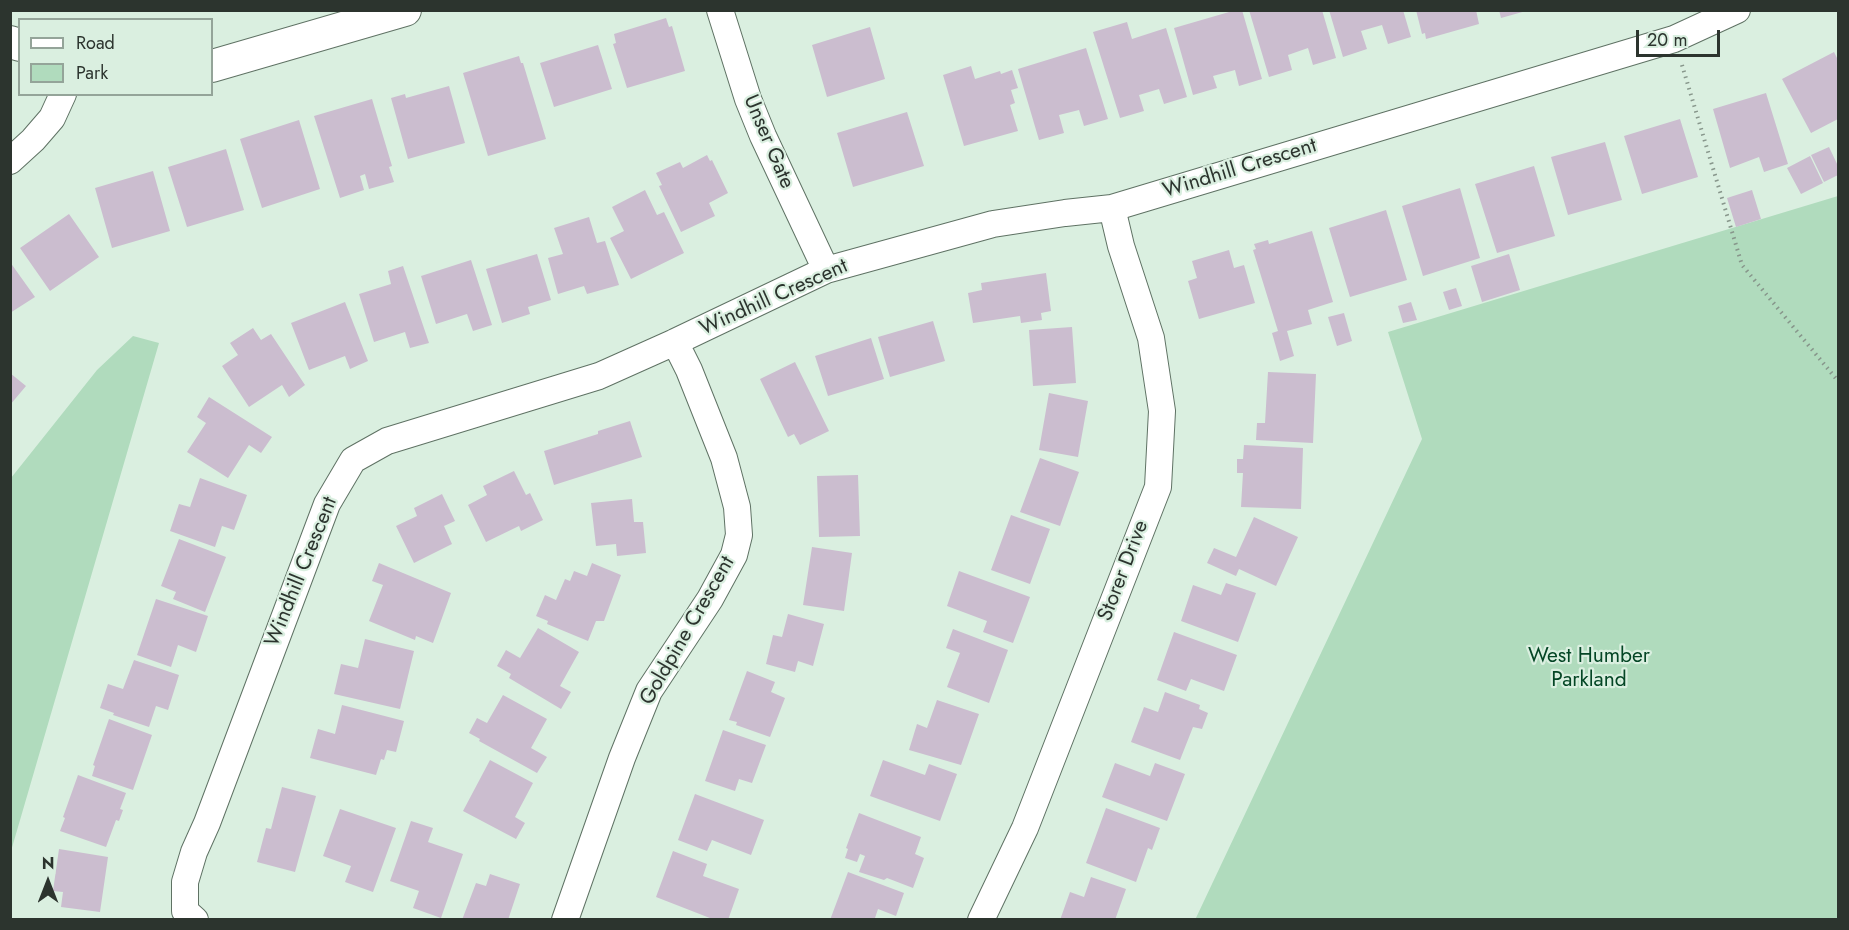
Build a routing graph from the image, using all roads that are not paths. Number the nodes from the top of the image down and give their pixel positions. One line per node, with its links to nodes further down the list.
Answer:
1 (405, 10): 4 (street)
2 (720, 10): 8 (street, Unser Gate)
3 (1737, 10): 7 (street, Windhill Crescent)
4 (213, 66)
5 (62, 96): 6 (street)
6 (10, 161)
7 (1112, 208): 8 (street, Windhill Crescent); 12 (street, Storer Drive)
8 (826, 270): 9 (street, Windhill Crescent)
9 (675, 342): 10 (street, Windhill Crescent); 11 (street, Goldpine Crescent)
10 (190, 915)
11 (565, 920)
12 (981, 920)

